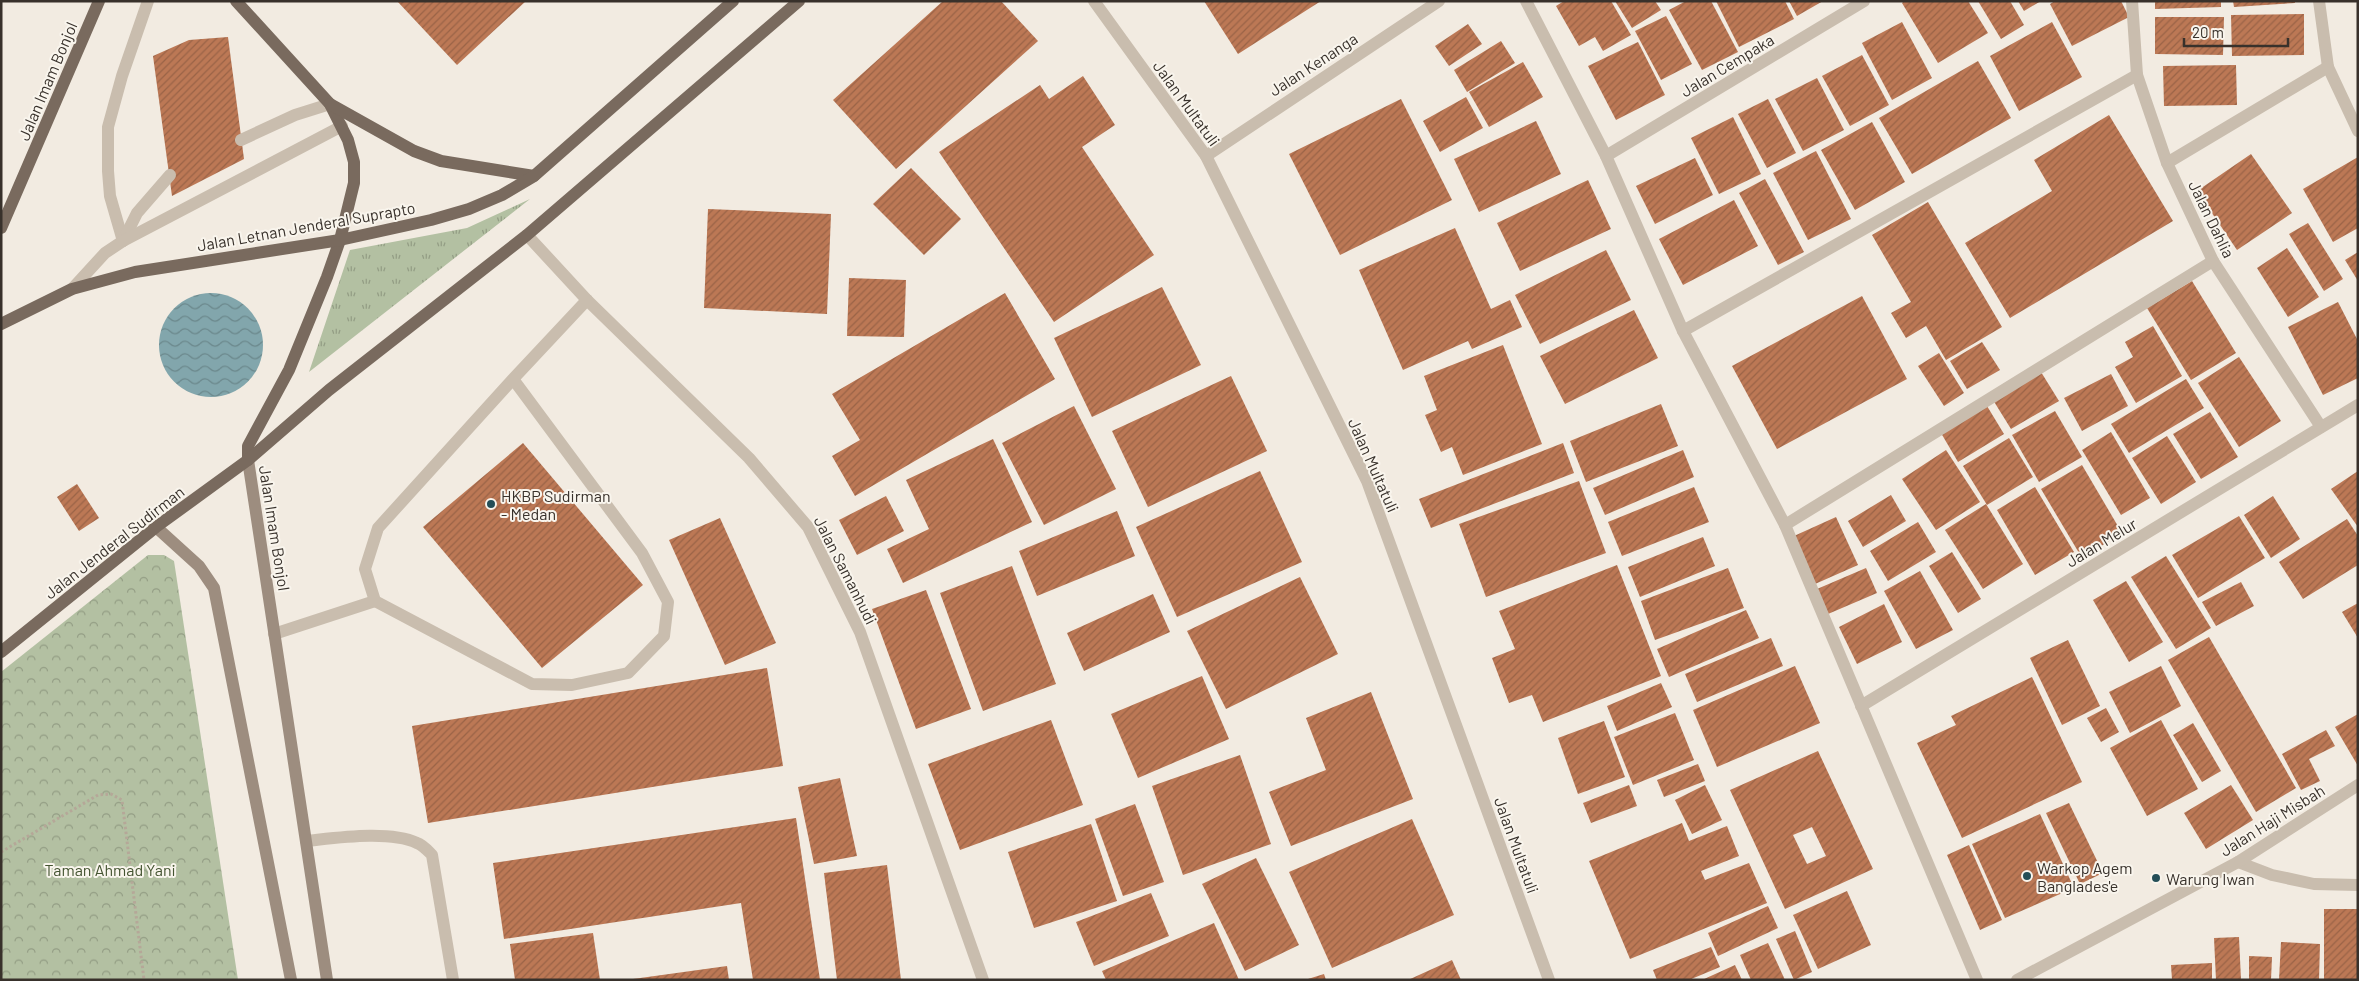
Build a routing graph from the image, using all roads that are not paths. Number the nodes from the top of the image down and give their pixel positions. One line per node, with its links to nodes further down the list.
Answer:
1 (99, 1): 23 (main road, Jalan Imam Bonjol)
2 (148, 1): 26 (street)
3 (733, 1): 22 (main road, Jalan Letnan Jenderal Suprapto)
4 (799, 1): 24 (main road)
5 (1094, 1): 18 (street, Jalan Multatuli)
6 (1439, 1): 18 (street, Jalan Kenanga)
7 (1526, 1): 19 (street)
8 (1864, 1): 19 (street, Jalan Cempaka)
9 (2132, 1): 13 (street, Jalan Dahlia)
10 (2319, 1): 12 (street)
11 (241, 3): 14 (main road, Jalan Imam Bonjol)
12 (2328, 68): 16 (street); 20 (street)
13 (2137, 75): 20 (street, Jalan Dahlia); 31 (street)
14 (330, 104): 15 (main road, Jalan Imam Bonjol); 17 (street); 22 (main road, Jalan Imam Bonjol)
15 (342, 126): 25 (main road, Jalan Imam Bonjol); 26 (street)
16 (2358, 131)
17 (241, 140)
18 (1206, 156): 52 (street, Jalan Multatuli)
19 (1606, 156): 31 (street)
20 (2167, 163): 27 (street, Jalan Dahlia)
21 (170, 175): 26 (street)
22 (534, 176): 25 (main road, Jalan Letnan Jenderal Suprapto)
23 (1, 228)
24 (527, 235): 29 (street, Jalan Samanhudi); 35 (main road)
25 (340, 240): 28 (main road, Jalan Letnan Jenderal Suprapto); 35 (main road, Jalan Imam Bonjol)
26 (123, 241): 28 (street)
27 (2213, 261): 34 (street, Jalan Dahlia); 36 (street)
28 (72, 289): 30 (main road, Jalan Letnan Jenderal Suprapto)
29 (587, 300): 32 (street); 51 (street, Jalan Samanhudi)
30 (1, 324)
31 (1683, 331): 36 (street)
32 (512, 379): 38 (street); 38 (street)
33 (2358, 405): 34 (street, Jalan Melur)
34 (2321, 427): 43 (street, Jalan Melur)
35 (248, 460): 37 (main road, Jalan Jenderal Sudirman); 39 (main road, Jalan Imam Bonjol)
36 (1785, 525): 43 (street)
37 (156, 527): 41 (main road, Jalan Jenderal Sudirman); 48 (main road)
38 (375, 601): 39 (street)
39 (274, 634): 45 (main road, Jalan Imam Bonjol)
40 (1, 640): 41 (main road)
41 (15, 640): 42 (main road, Jalan Jenderal Sudirman)
42 (1, 652)
43 (1860, 706): 53 (street)
44 (2358, 785): 46 (street, Jalan Haji Misbah)
45 (306, 841): 49 (main road, Jalan Imam Bonjol); 50 (street)
46 (2238, 862): 47 (street); 54 (street, Jalan Haji Misbah)
47 (2358, 886)
48 (291, 980)
49 (327, 980)
50 (453, 980)
51 (983, 980)
52 (1549, 980)
53 (1977, 980)
54 (2017, 980)

